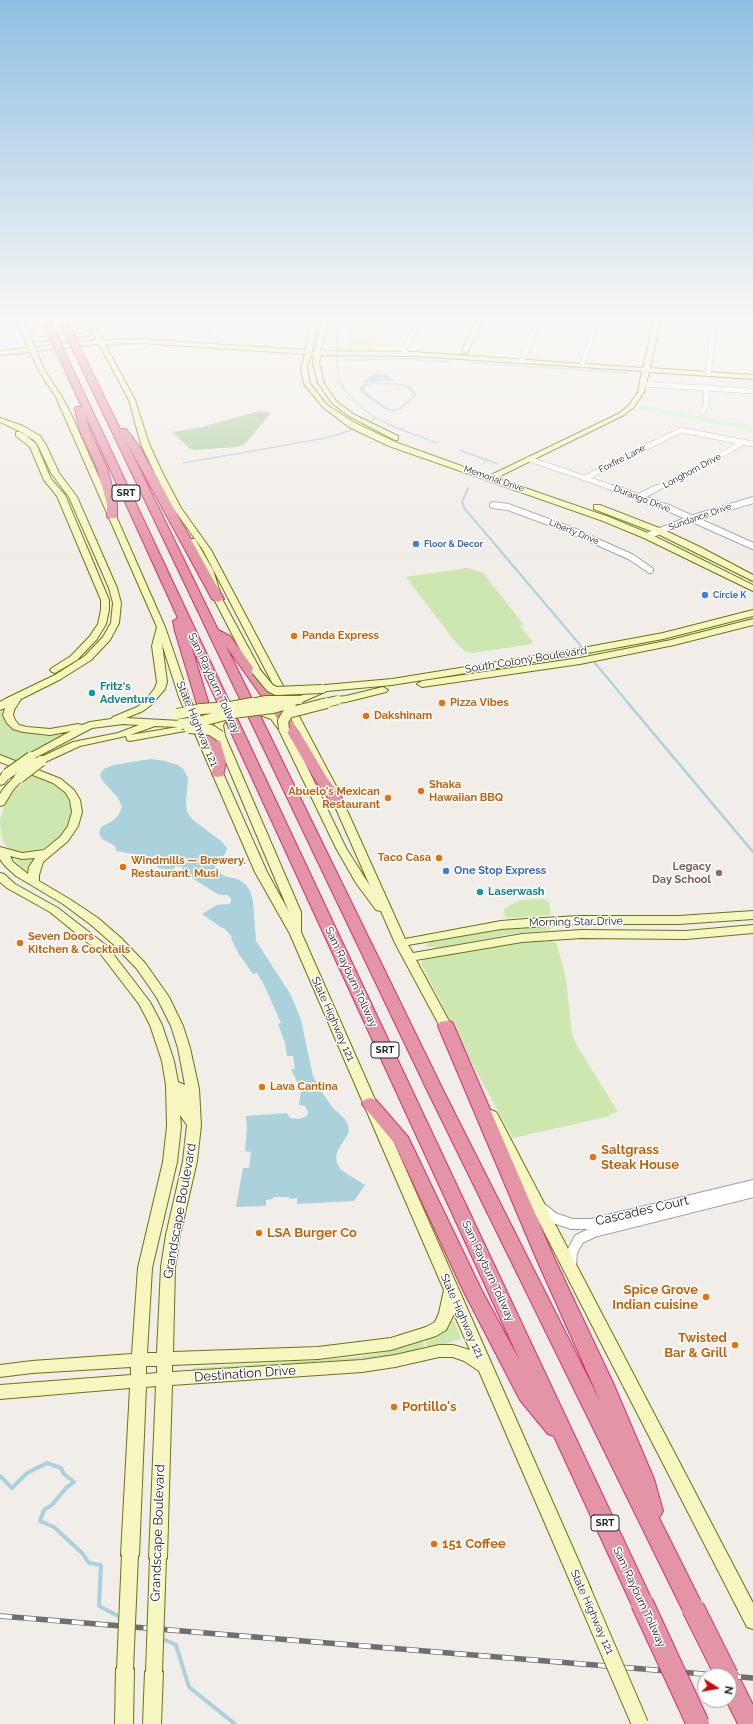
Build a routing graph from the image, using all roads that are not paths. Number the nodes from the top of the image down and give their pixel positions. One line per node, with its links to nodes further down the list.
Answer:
1 (58, 397): 28 (main road, State Highway 121)
2 (76, 397): 28 (highway)
3 (81, 397): 39 (highway, Sam Rayburn Tollway / SRT)
4 (100, 397): 13 (highway, Sam Rayburn Tollway / SRT, bridge)
5 (131, 397): 27 (main road)
6 (317, 397): 10 (main road, Memorial Drive)
7 (638, 397): 18 (main road)
8 (706, 397): 11 (street)
9 (331, 398): 10 (main road); 17 (main road, Memorial Drive)
10 (319, 400): 17 (main road, Memorial Drive)
11 (702, 412)
12 (0, 420): 49 (main road)
13 (112, 422): 38 (highway); 43 (highway, Sam Rayburn Tollway / SRT)
14 (0, 425): 50 (main road)
15 (743, 442): 16 (street); 21 (street, Foxfire Lane); 23 (street, Longhorn Drive)
16 (753, 444)
17 (433, 453): 19 (main road, Memorial Drive); 20 (main road, Memorial Drive)
18 (529, 459): 19 (main road); 21 (street, Durango Drive)
19 (500, 473): 20 (main road); 22 (main road, Memorial Drive)
20 (490, 478): 31 (main road, Memorial Drive)
21 (585, 478): 23 (street, Durango Drive)
22 (529, 483)
23 (639, 497): 29 (street, Durango Drive)
24 (753, 500): 29 (street, Sundance Drive)
25 (586, 503): 30 (main road)
26 (493, 505): 35 (street, Liberty Drive)
27 (177, 508): 38 (main road); 66 (main road)
28 (112, 516): 42 (main road, State Highway 121)
29 (693, 518): 30 (street, Sundance Drive); 33 (street, Durango Drive)
30 (658, 531): 31 (street, Sundance Drive); 36 (main road)
31 (648, 536): 37 (main road, Memorial Drive)
32 (753, 539): 33 (street)
33 (745, 542): 34 (street, Durango Drive)
34 (753, 546)
35 (650, 570)
36 (753, 578)
37 (753, 588)
38 (218, 599): 46 (main road)
39 (176, 601): 64 (highway); 97 (highway, Sam Rayburn Tollway / SRT)
40 (753, 613): 44 (main road, South Colony Boulevard)
41 (753, 622): 45 (main road, South Colony Boulevard)
42 (161, 627): 56 (main road); 64 (main road, State Highway 121)
43 (214, 631): 66 (highway); 98 (highway, Sam Rayburn Tollway / SRT)
44 (663, 636): 45 (main road); 47 (main road, South Colony Boulevard)
45 (671, 643): 47 (main road, South Colony Boulevard)
46 (256, 671): 48 (main road, bridge); 53 (main road, bridge)
47 (470, 673): 48 (main road, South Colony Boulevard); 52 (main road, South Colony Boulevard)
48 (322, 689): 51 (main road, South Colony Boulevard)
49 (23, 695): 54 (main road); 58 (main road)
50 (0, 699)
51 (300, 700): 52 (main road, South Colony Boulevard, bridge); 53 (main road, South Colony Boulevard, bridge)
52 (342, 700): 60 (main road, bridge)
53 (254, 706): 55 (main road, South Colony Boulevard, bridge); 57 (main road, South Colony Boulevard, bridge); 60 (main road, bridge)
54 (0, 707)
55 (224, 716): 59 (main road, South Colony Boulevard, bridge); 61 (main road)
56 (107, 722): 57 (main road); 58 (main road)
57 (154, 722): 59 (main road); 62 (main road)
58 (90, 726): 65 (main road, bridge)
59 (182, 726): 61 (main road, bridge); 62 (main road)
60 (284, 729): 74 (main road)
61 (220, 736): 76 (main road)
62 (99, 740): 67 (main road, bridge)
63 (0, 758): 69 (main road)
64 (218, 773): 76 (main road, State Highway 121)
65 (4, 778)
66 (335, 798): 74 (main road)
67 (0, 803)
68 (0, 850): 69 (main road); 71 (main road, Grandscape Boulevard)
69 (46, 853): 71 (main road)
70 (0, 876): 72 (main road, Grandscape Boulevard)
71 (34, 883): 79 (main road, Grandscape Boulevard)
72 (5, 884): 80 (main road, Grandscape Boulevard)
73 (753, 915): 77 (main road, Morning Star Drive)
74 (394, 926): 77 (main road)
75 (753, 929): 78 (main road, Morning Star Drive)
76 (296, 934): 83 (main road, State Highway 121)
77 (401, 943): 78 (main road)
78 (409, 958): 81 (main road)
79 (141, 966): 80 (main road); 84 (main road, Grandscape Boulevard)
80 (123, 973): 82 (main road, Grandscape Boulevard)
81 (446, 1026): 87 (main road); 98 (highway)
82 (172, 1085): 84 (main road); 90 (main road, Grandscape Boulevard)
83 (370, 1104): 89 (main road, State Highway 121); 97 (highway)
84 (194, 1125): 91 (main road, Grandscape Boulevard)
85 (753, 1185): 87 (street, Cascades Court)
86 (753, 1192): 88 (street, Cascades Court)
87 (536, 1203): 88 (main road)
88 (571, 1268): 99 (main road)
89 (451, 1291): 91 (main road, Destination Drive); 92 (main road, State Highway 121)
90 (139, 1360): 91 (main road, Destination Drive); 93 (main road, Destination Drive); 95 (main road, Grandscape Boulevard)
91 (165, 1360): 94 (main road, Grandscape Boulevard)
92 (485, 1367): 94 (main road, Destination Drive); 104 (main road, State Highway 121, bridge)
93 (0, 1371)
94 (164, 1379): 95 (main road, Destination Drive); 103 (main road, Grandscape Boulevard, bridge)
95 (139, 1381): 96 (main road, Destination Drive); 102 (main road, Grandscape Boulevard, bridge)
96 (0, 1392)
97 (568, 1442): 105 (highway, Sam Rayburn Tollway / SRT, bridge)
98 (662, 1546): 100 (highway, Sam Rayburn Tollway / SRT, bridge)
99 (753, 1620)
100 (723, 1668)
101 (737, 1697): 106 (highway)
102 (124, 1724)
103 (152, 1724)
104 (640, 1724)
105 (698, 1724)
106 (750, 1724)

